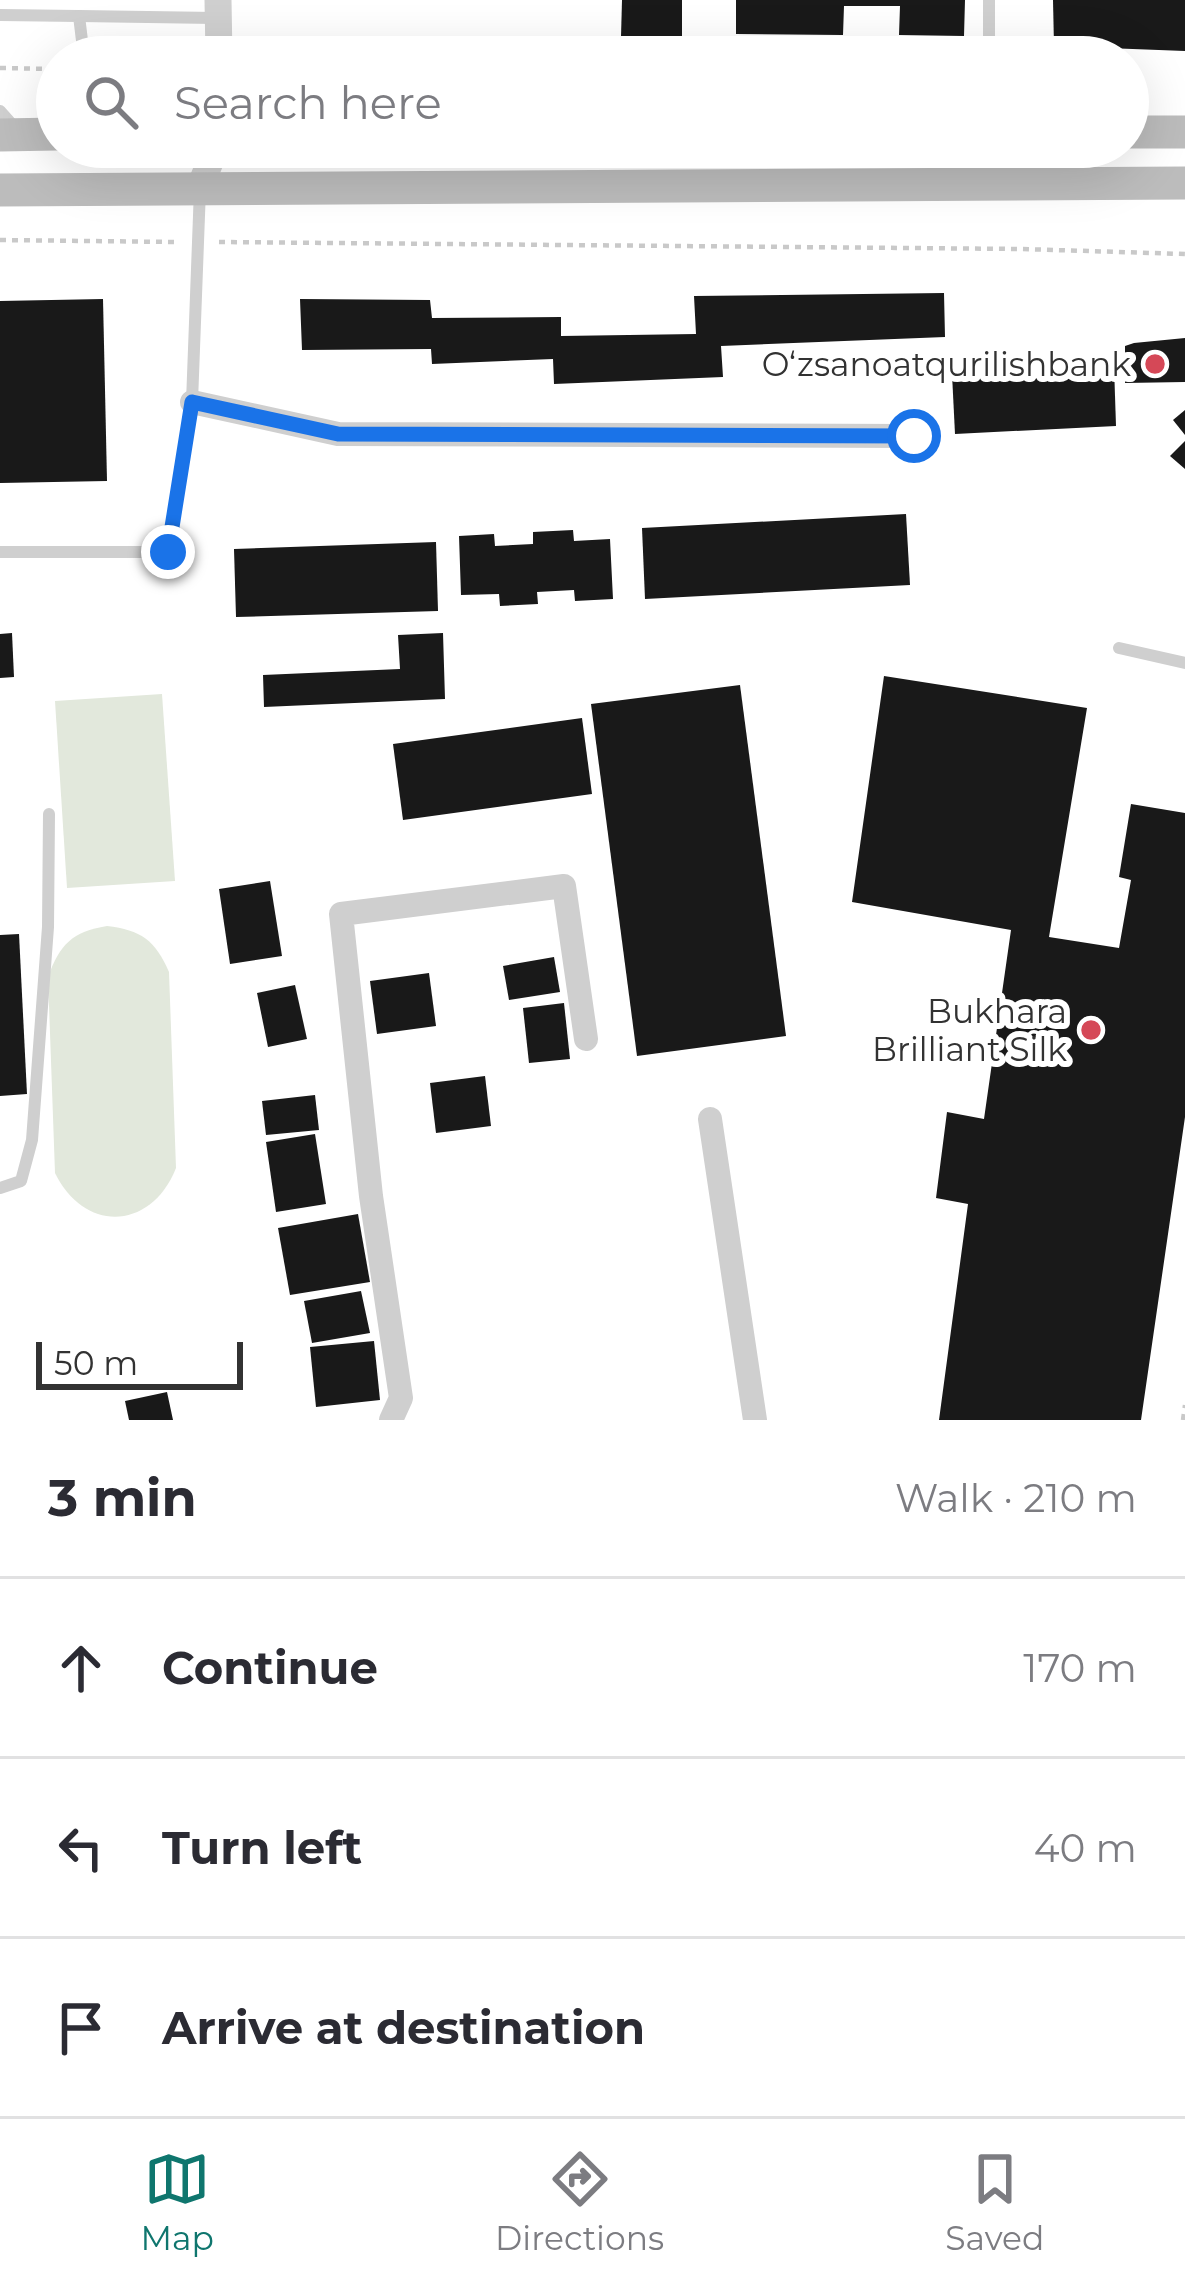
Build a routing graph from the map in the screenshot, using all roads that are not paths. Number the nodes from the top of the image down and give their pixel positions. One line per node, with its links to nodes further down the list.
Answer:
1 (989, 0): 6 (lane)
2 (218, 9): 4 (lane)
3 (0, 14): 4 (lane)
4 (79, 16): 5 (lane)
5 (81, 36)
6 (989, 36)
7 (1149, 132): 8 (main road)
8 (1185, 132)
9 (208, 168): 11 (street)
10 (1185, 183): 11 (main road)
11 (200, 188): 12 (main road); 13 (lane)
12 (0, 190)
13 (192, 402): 14 (street); 15 (lane)
14 (914, 436)
15 (0, 552)
16 (1119, 647): 17 (lane)
17 (1185, 664)
18 (49, 814): 21 (lane)
19 (586, 1039): 22 (street)
20 (710, 1119): 23 (street)
21 (0, 1188)
22 (391, 1420)
23 (755, 1420)

